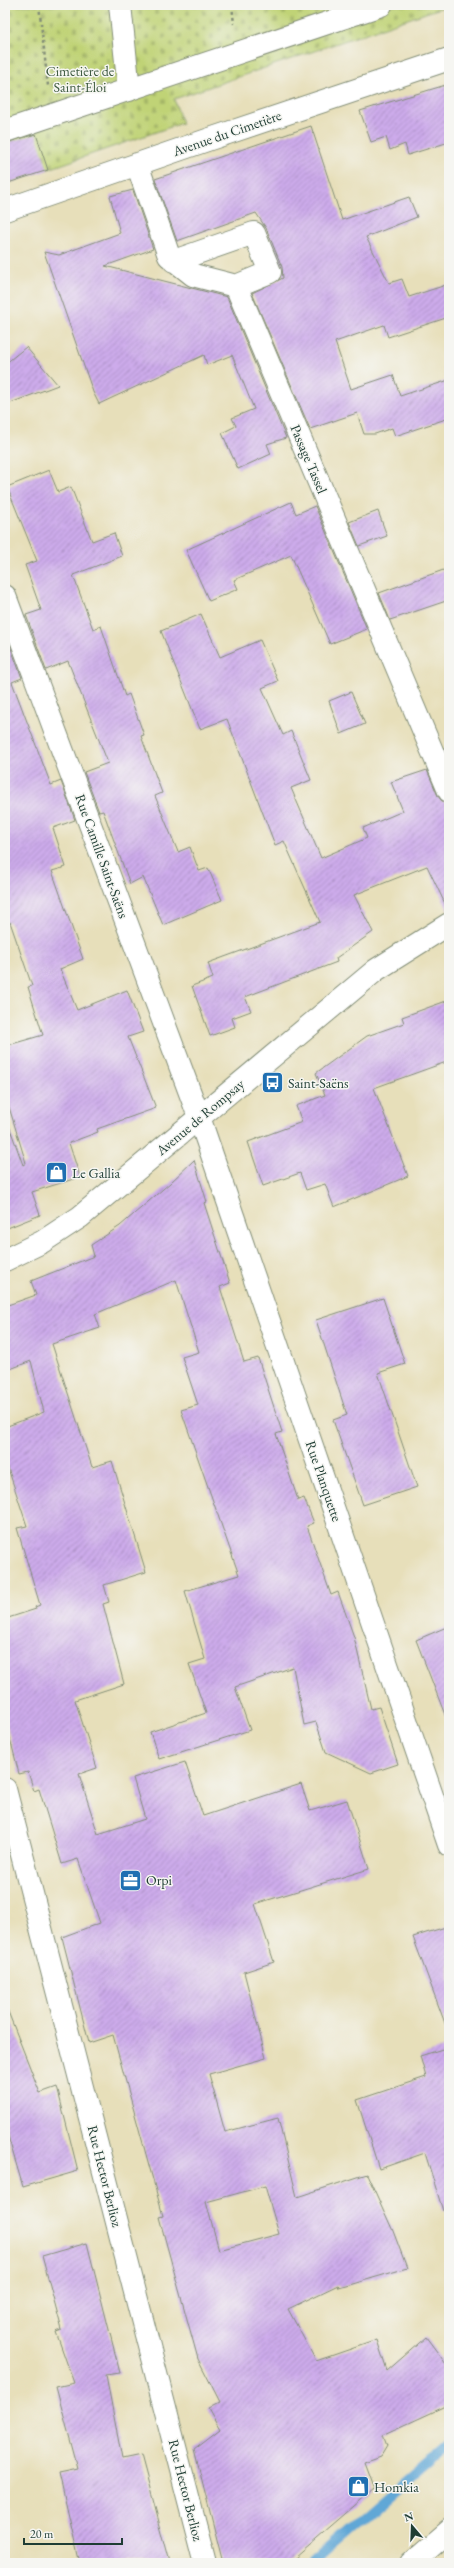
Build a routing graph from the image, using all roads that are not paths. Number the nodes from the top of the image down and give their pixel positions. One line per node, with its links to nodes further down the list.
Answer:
1 (120, 5): 5 (street)
2 (381, 5): 3 (street)
3 (353, 10): 5 (street)
4 (449, 59): 7 (street, Avenue du Cimetière)
5 (129, 90): 6 (street)
6 (5, 131)
7 (137, 164): 8 (street, Avenue du Cimetière); 9 (street)
8 (5, 210)
9 (174, 261): 10 (street); 10 (street)
10 (236, 286): 12 (street, Passage Tassel)
11 (5, 596): 14 (street, Rue Camille Saint-Saëns)
12 (449, 791)
13 (449, 924): 14 (street, Avenue de Rompsay)
14 (198, 1117): 15 (street, Avenue de Rompsay); 17 (street, Rue Planquette)
15 (5, 1260)
16 (5, 1789): 19 (street, Rue Hector Berlioz)
17 (449, 1845)
18 (449, 2530): 20 (street)
19 (205, 2563)
20 (411, 2563)

